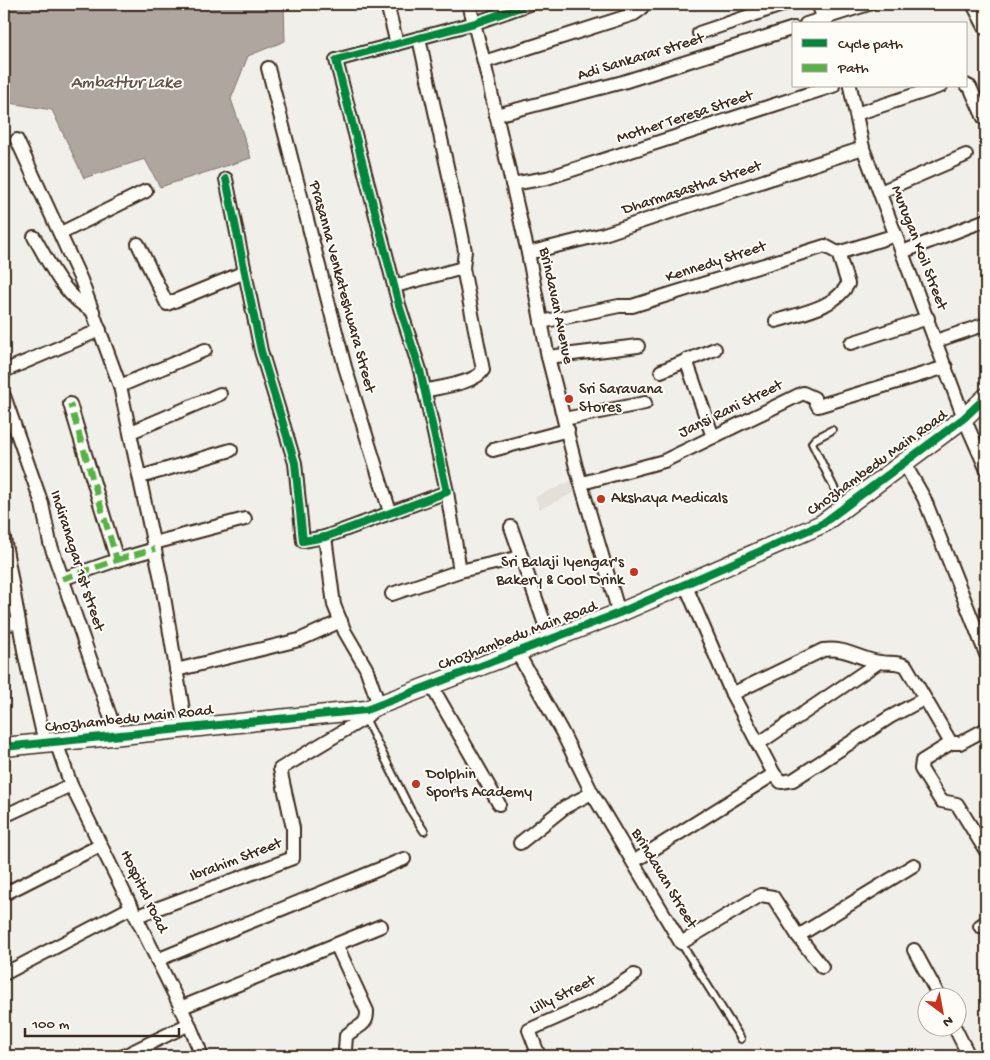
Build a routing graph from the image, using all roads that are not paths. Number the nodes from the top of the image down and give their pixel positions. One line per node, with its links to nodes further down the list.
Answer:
1 (386, 4): 16 (street)
2 (469, 4): 11 (street, Brindavan Avenue)
3 (529, 4): 11 (street)
4 (642, 4): 17 (street)
5 (785, 4): 9 (street)
6 (818, 4): 10 (street)
7 (869, 4): 10 (street)
8 (973, 4): 13 (street)
9 (753, 9): 14 (street)
10 (825, 21)
11 (475, 22): 15 (street); 17 (street, Brindavan Avenue)
12 (792, 29): 24 (street, Adi Sankarar street)
13 (986, 29)
14 (699, 33)
15 (419, 38): 16 (street); 41 (street)
16 (397, 44): 43 (street)
17 (484, 62): 24 (street, Brindavan Avenue)
18 (268, 68): 80 (street, Prasanna Venkateshwara Street)
19 (968, 86): 25 (street)
20 (827, 88): 30 (street, Mother Teresa Street)
21 (850, 88): 23 (street, Murugan Koil Street)
22 (935, 88): 23 (street)
23 (856, 114): 27 (street, Murugan Koil Street)
24 (496, 115): 30 (street, Brindavan Avenue)
25 (984, 118)
26 (17, 140): 34 (street)
27 (863, 148): 32 (street, Murugan Koil Street); 39 (street, Dharmasastha Street)
28 (966, 155): 32 (street)
29 (226, 179): 42 (street)
30 (512, 184): 39 (street, Brindavan Avenue)
31 (146, 191): 34 (street)
32 (880, 192): 35 (street, Murugan Koil Street)
33 (986, 220): 38 (street)
34 (61, 233): 44 (street)
35 (896, 235): 38 (street, Murugan Koil Street); 40 (street, Kennedy Street)
36 (34, 237): 44 (street)
37 (138, 244): 42 (street)
38 (902, 252): 45 (street, Murugan Koil Street)
39 (528, 253): 46 (street, Brindavan Avenue)
40 (838, 253): 46 (street, Kennedy Street); 47 (street)
41 (464, 268): 43 (street); 61 (street)
42 (245, 272): 83 (street)
43 (395, 286): 61 (street)
44 (93, 311): 49 (street)
45 (928, 318): 50 (street, Murugan Koil Street); 51 (street)
46 (541, 322): 55 (street, Brindavan Avenue)
47 (776, 322)
48 (986, 324): 50 (street)
49 (100, 330): 58 (street); 60 (street)
50 (936, 341): 57 (street, Murugan Koil Street)
51 (851, 343)
52 (638, 346): 55 (street)
53 (715, 349): 56 (street)
54 (205, 350): 60 (street)
55 (548, 357): 68 (street, Brindavan Avenue)
56 (686, 360): 59 (street); 71 (street)
57 (946, 368): 67 (street, Murugan Koil Street); 71 (street, Jansi Rani Street)
58 (4, 371)
59 (661, 371)
60 (120, 386): 70 (street)
61 (424, 391): 78 (street)
62 (220, 394): 70 (street)
63 (4, 396): 89 (street, Indiranagar 1st street)
64 (986, 397): 67 (street, Chozhambedu Main Road)
65 (646, 403): 68 (street)
66 (70, 404): 87 (street)
67 (964, 418): 74 (street, Chozhambedu Main Road); 75 (street, Murugan Koil Street)
68 (566, 424): 73 (street); 77 (street, Brindavan Avenue)
69 (832, 430): 79 (lane)
70 (131, 432): 76 (street)
71 (713, 437): 77 (street, Jansi Rani Street)
72 (231, 450): 76 (street)
73 (493, 450)
74 (904, 463): 79 (street, Chozhambedu Main Road); 98 (street)
75 (986, 468)
76 (140, 477): 85 (street)
77 (582, 483): 92 (street, Brindavan Avenue)
78 (447, 492): 80 (street); 88 (street)
79 (844, 508): 90 (street, Chozhambedu Main Road)
80 (390, 512): 83 (street)
81 (245, 519): 85 (street)
82 (511, 527): 86 (street)
83 (325, 537): 93 (street)
84 (4, 538): 94 (street, Hospital road)
85 (154, 546): 87 (street); 100 (street)
86 (521, 557): 88 (street); 96 (street)
87 (117, 560): 89 (street)
88 (460, 571): 91 (street)
89 (62, 579): 108 (street, Indiranagar 1st street)
90 (685, 584): 92 (street, Chozhambedu Main Road); 102 (street)
91 (392, 594)
92 (619, 613): 96 (street, Chozhambedu Main Road)
93 (341, 622): 100 (street); 104 (street)
94 (19, 623): 95 (street); 109 (street, Hospital road)
95 (4, 624)
96 (550, 640): 97 (street, Chozhambedu Main Road)
97 (517, 652): 101 (street, Chozhambedu Main Road); 115 (street, Brindavan Street)
98 (986, 654)
99 (879, 662): 102 (street); 103 (street); 111 (street)
100 (176, 670): 106 (street)
101 (431, 685): 104 (street, Chozhambedu Main Road); 116 (street)
102 (732, 694): 111 (street)
103 (924, 699): 110 (street); 113 (street)
104 (379, 705): 105 (street, Ibrahim Street); 106 (street, Chozhambedu Main Road)
105 (365, 718): 118 (lane); 126 (street, Ibrahim Street)
106 (186, 728): 108 (street, Chozhambedu Main Road)
107 (986, 729): 110 (street)
108 (117, 736): 109 (street, Chozhambedu Main Road)
109 (51, 742): 112 (street, Chozhambedu Main Road); 114 (street, Hospital road)
110 (951, 743): 121 (street)
111 (758, 744): 113 (street)
112 (4, 747)
113 (774, 774): 123 (street)
114 (71, 785): 117 (street); 120 (street, Hospital road)
115 (592, 793): 119 (street); 123 (street, Brindavan Street)
116 (499, 804)
117 (4, 816)
118 (424, 831)
119 (520, 843)
120 (101, 845): 125 (street); 126 (street, Hospital road)
121 (986, 851)
122 (404, 859): 132 (street)
123 (633, 862): 129 (street, Brindavan Street)
124 (914, 865): 128 (street)
125 (4, 894)
126 (134, 912): 132 (street, Hospital road); 134 (street)
127 (381, 926): 130 (street)
128 (798, 936): 129 (street, Brindavan Street); 133 (street, Brindavan Street)
129 (681, 943): 140 (lane)
130 (336, 944): 137 (street); 143 (street)
131 (914, 950): 136 (street)
132 (157, 960): 137 (street, Hospital road)
133 (822, 967)
134 (4, 974)
135 (634, 975): 144 (street, Lilly Street)
136 (935, 988)
137 (180, 1008): 138 (street, Hospital road)
138 (189, 1024): 141 (street); 142 (street, Hospital road)
139 (960, 1038): 145 (street)
140 (740, 1039)
141 (124, 1056)
142 (202, 1056)
143 (348, 1056)
144 (539, 1056)
145 (969, 1056)

